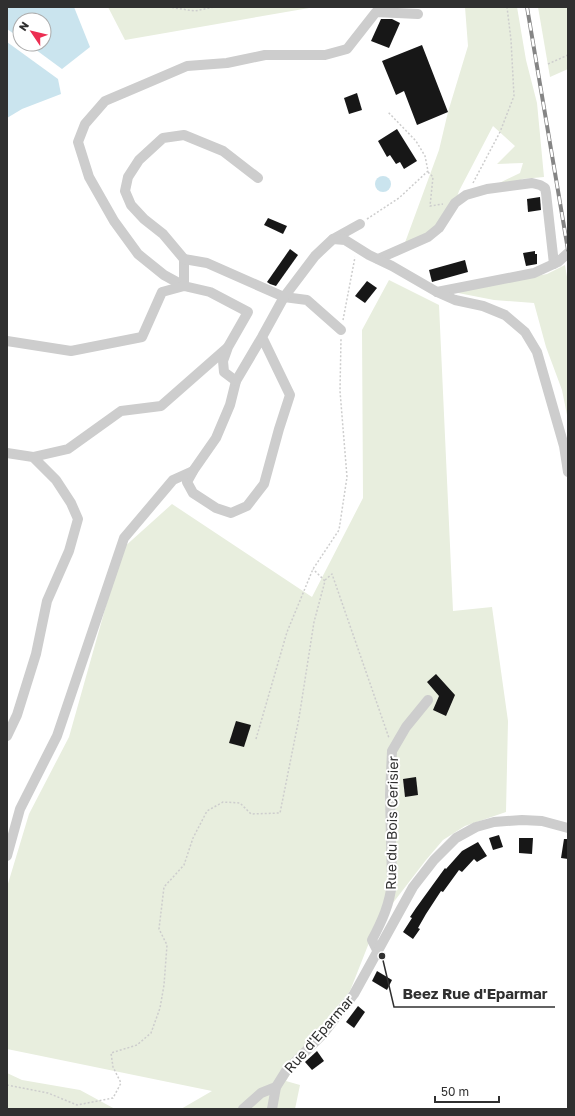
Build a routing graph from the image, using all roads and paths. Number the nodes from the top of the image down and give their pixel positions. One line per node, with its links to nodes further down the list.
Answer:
1 (168, 7): 2 (path)
2 (214, 7)
3 (507, 7): 10 (path)
4 (418, 14): 19 (street)
5 (568, 55): 6 (path)
6 (548, 64)
7 (388, 112): 8 (path)
8 (428, 172): 11 (path); 12 (path)
9 (258, 178): 16 (street)
10 (466, 195): 17 (street); 18 (street)
11 (430, 206)
12 (360, 224): 13 (street)
13 (333, 239): 14 (street); 21 (street)
14 (357, 247): 17 (street); 22 (path)
15 (568, 253): 18 (street)
16 (184, 259): 19 (street); 21 (street)
17 (378, 259): 20 (street)
18 (556, 263): 20 (street)
19 (184, 286): 24 (street); 25 (street)
20 (437, 292): 30 (street)
21 (284, 297): 22 (street); 23 (street)
22 (341, 330): 31 (path)
23 (262, 337): 26 (street); 29 (street)
24 (7, 341)
25 (228, 347): 26 (street); 28 (street)
26 (236, 381): 29 (street)
27 (7, 454): 28 (street)
28 (33, 457): 34 (street)
29 (193, 471): 38 (street)
30 (568, 472)
31 (312, 569): 32 (path); 35 (path)
32 (324, 581): 36 (path); 40 (path)
33 (428, 700): 36 (street, Rue du Bois Cerisier)
34 (7, 736)
35 (256, 739)
36 (392, 751): 39 (street, Rue du Bois Cerisier)
37 (568, 828): 39 (street, Rue d'Eparmar)
38 (7, 856)
39 (378, 952): 41 (street, Rue d'Eparmar)
40 (7, 1085)
41 (276, 1087): 42 (street); 43 (street)
42 (243, 1109)
43 (272, 1109)

